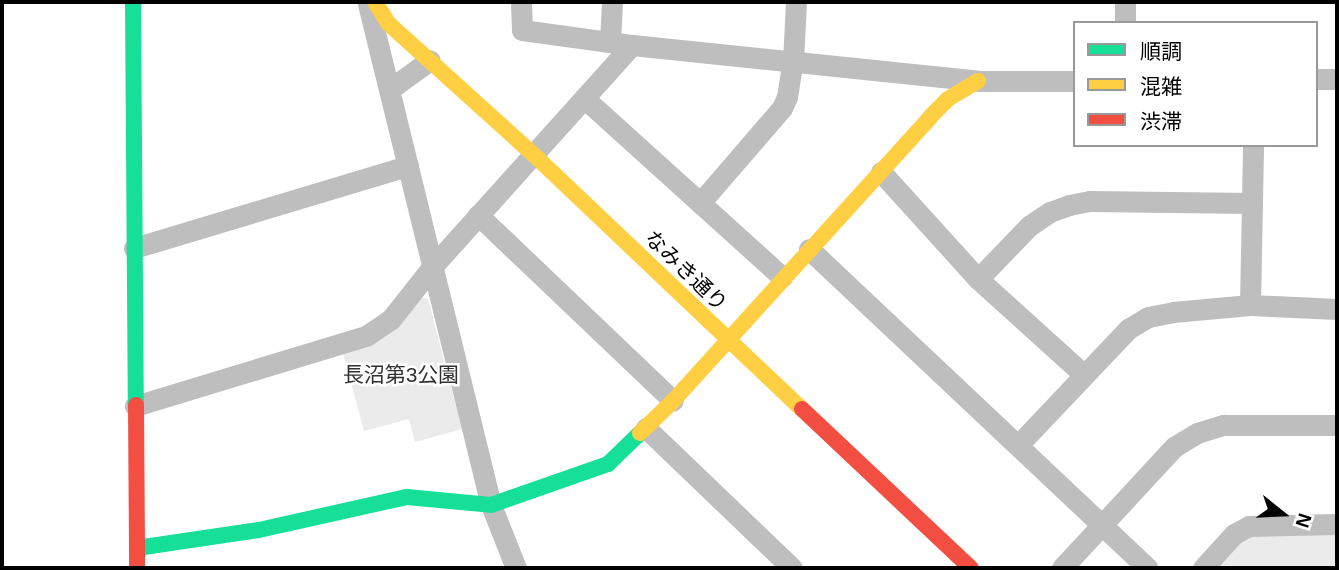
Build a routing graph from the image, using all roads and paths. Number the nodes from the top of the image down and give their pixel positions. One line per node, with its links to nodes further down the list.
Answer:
1 (133, 2): 26 (street)
2 (368, 2): 17 (street)
3 (375, 2): 11 (street, なみき通り)
4 (521, 2): 9 (street)
5 (612, 2): 9 (street)
6 (796, 2): 12 (street)
7 (1125, 2): 8 (street)
8 (1125, 21)
9 (610, 42): 10 (street)
10 (632, 45): 12 (street); 18 (street)
11 (430, 60): 17 (street); 20 (street, なみき通り)
12 (793, 61): 15 (street); 23 (street)
13 (1318, 79): 14 (street)
14 (1337, 79)
15 (978, 81): 16 (street); 22 (street)
16 (1073, 81)
17 (390, 89): 21 (street)
18 (584, 98): 20 (street); 23 (street)
19 (1253, 147): 24 (street)
20 (533, 154): 25 (street); 33 (street, なみき通り)
21 (408, 166): 26 (street); 28 (street)
22 (881, 172): 27 (street); 30 (street)
23 (700, 203): 29 (street)
24 (1252, 203): 30 (street); 31 (street)
25 (478, 215): 28 (street); 35 (street)
26 (134, 248): 36 (street)
27 (809, 249): 29 (street); 39 (street)
28 (432, 267): 36 (street); 40 (street)
29 (782, 278): 33 (street)
30 (978, 279): 34 (street)
31 (1250, 305): 32 (street); 34 (street)
32 (1337, 309)
33 (726, 339): 35 (street); 46 (street, なみき通り)
34 (1083, 374): 39 (street)
35 (673, 401): 38 (street)
36 (135, 406): 43 (street)
37 (1337, 425): 42 (street)
38 (646, 428): 40 (street); 45 (street)
39 (1018, 445): 42 (street)
40 (491, 505): 43 (street); 44 (street)
41 (1337, 524): 49 (street)
42 (1102, 528): 47 (street); 48 (street)
43 (133, 563)
44 (516, 568)
45 (792, 568)
46 (971, 568)
47 (1062, 568)
48 (1148, 568)
49 (1203, 568)

